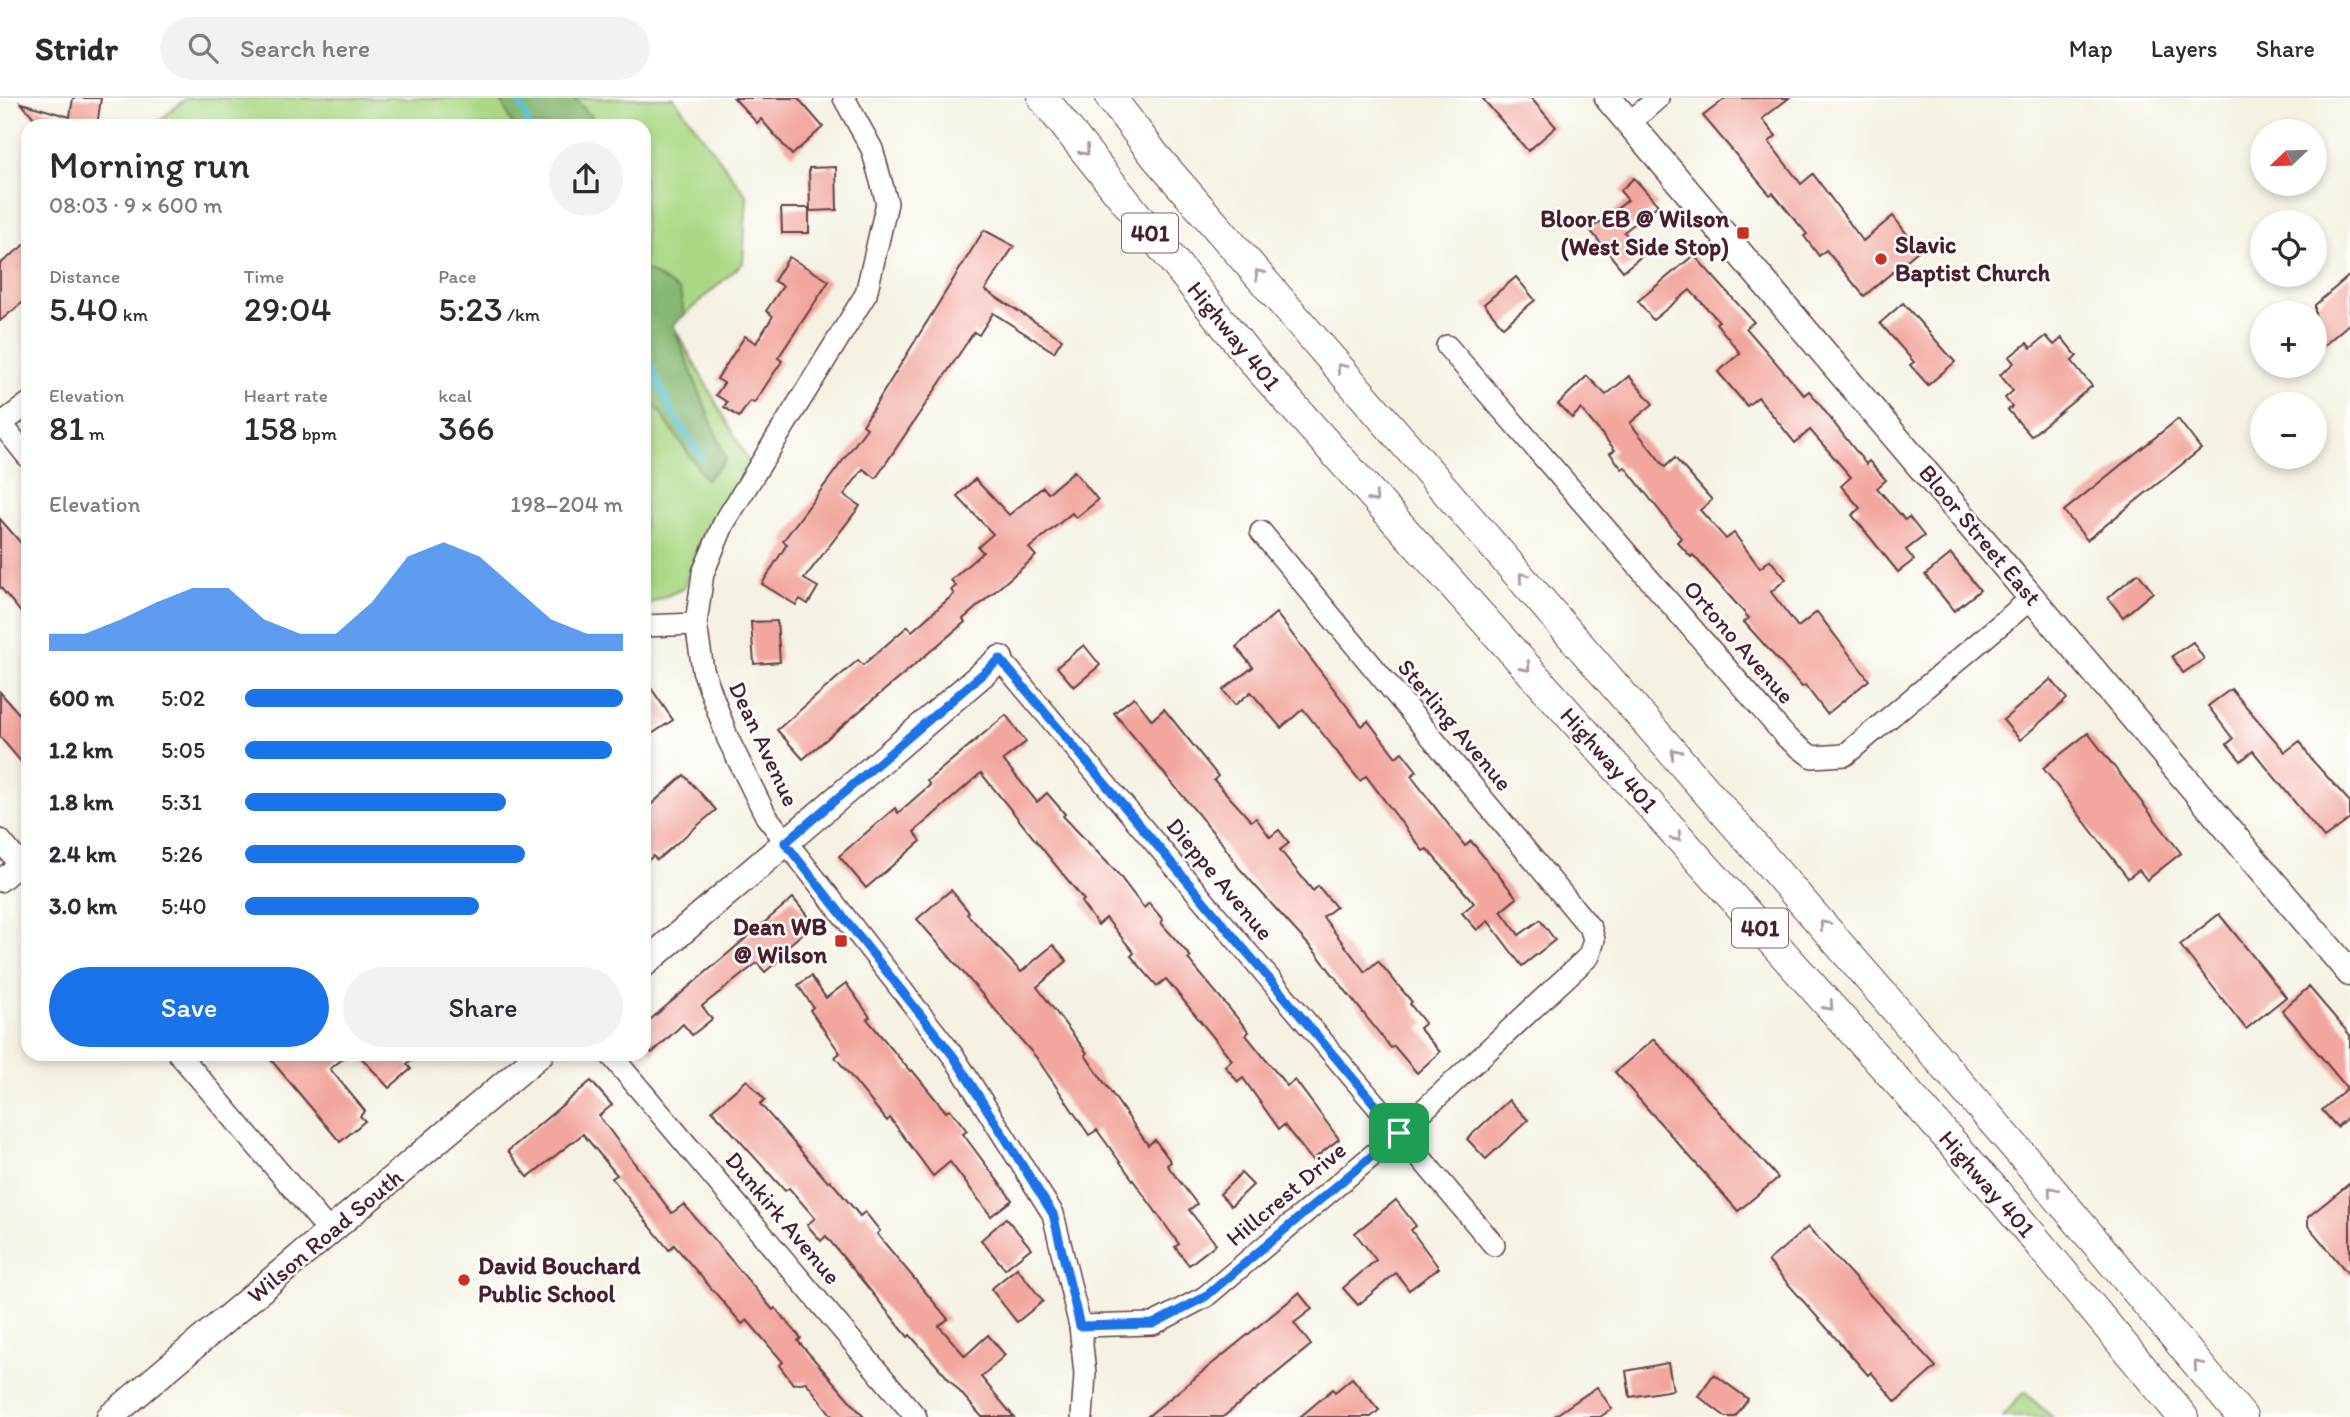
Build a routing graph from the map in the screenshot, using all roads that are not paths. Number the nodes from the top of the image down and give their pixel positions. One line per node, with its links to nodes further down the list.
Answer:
1 (844, 98): 15 (street, Dean Avenue)
2 (1043, 98): 36 (highway, Highway 401 / 401, one-way to 36)
3 (1111, 98): 8 (highway, Highway 401 / 401)
4 (1117, 98): 8 (highway)
5 (1608, 98): 7 (main road, Bloor Street East)
6 (1658, 98): 7 (street)
7 (1629, 122): 14 (main road, Bloor Street East)
8 (1156, 157): 37 (highway, Highway 401 / 401, one-way to 8)
9 (1447, 346): 14 (street, Ortono Avenue)
10 (21, 409): 11 (street)
11 (1, 423): 12 (street)
12 (21, 448)
13 (1261, 533): 23 (street, Sterling Avenue)
14 (2033, 597): 25 (main road, Bloor Street East)
15 (696, 624): 16 (street); 19 (street, Dean Avenue)
16 (651, 626)
17 (1000, 659): 19 (main road); 29 (street, Dieppe Avenue)
18 (0, 840): 20 (street)
19 (785, 843): 24 (main road); 32 (street, Dean Avenue)
20 (21, 861)
21 (21, 868): 22 (street)
22 (0, 881)
23 (1589, 956): 29 (street, Hillcrest Drive)
24 (651, 958)
25 (2350, 973)
26 (185, 1061): 30 (street)
27 (532, 1061): 30 (main road, Wilson Road South)
28 (616, 1061): 34 (street, Dunkirk Avenue)
29 (1399, 1133): 31 (street, Dieppe Avenue); 32 (street, Hillcrest Drive)
30 (329, 1231): 33 (main road, Wilson Road South)
31 (1494, 1245)
32 (1080, 1326): 35 (street, Dean Avenue)
33 (110, 1417)
34 (916, 1417)
35 (1082, 1417)
36 (2183, 1417)
37 (2242, 1417)

